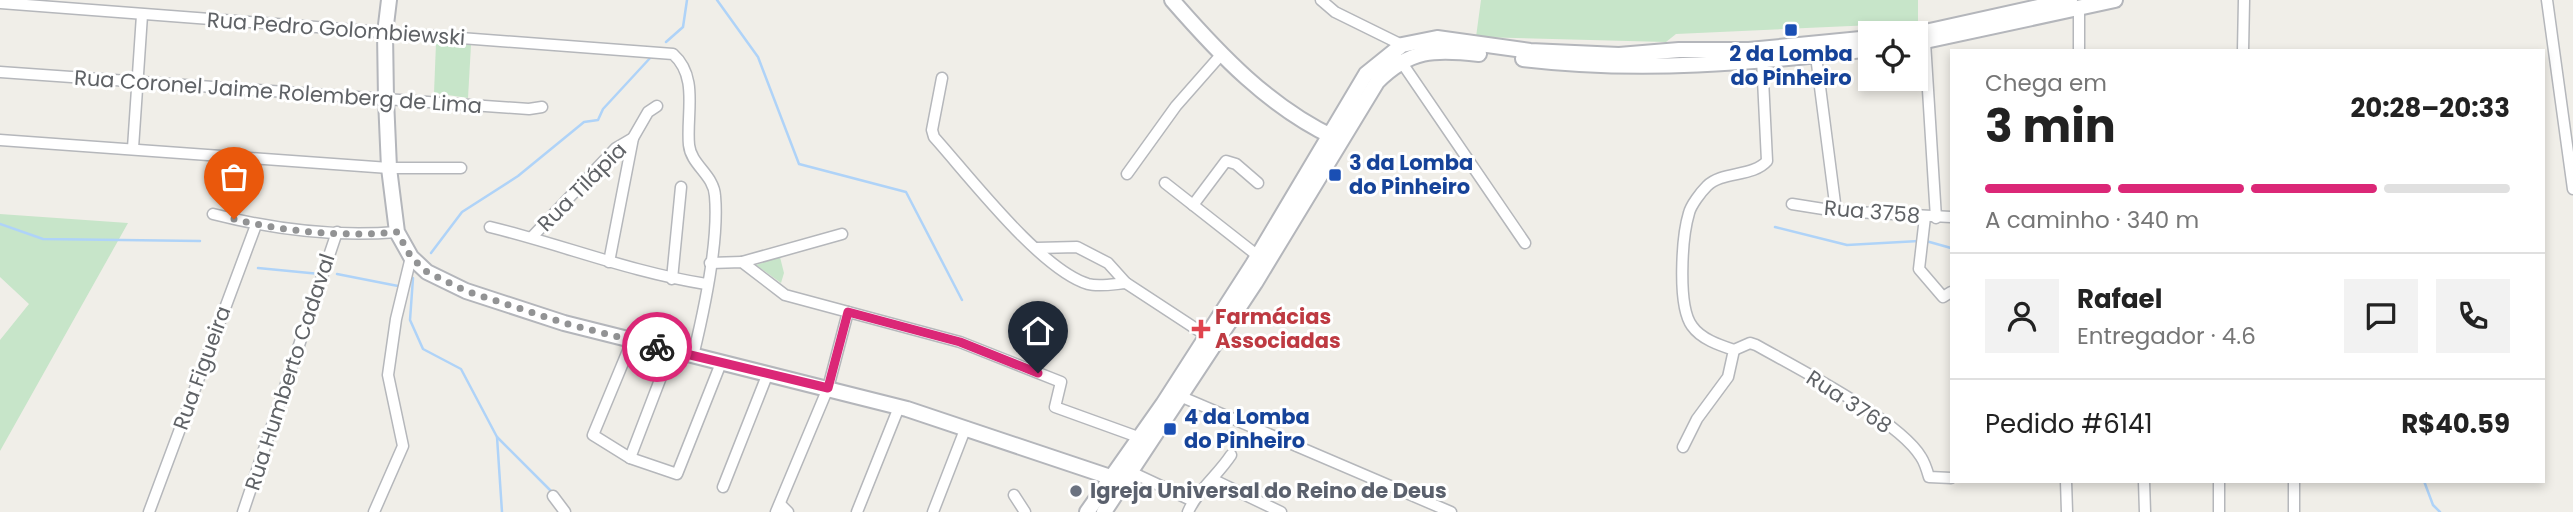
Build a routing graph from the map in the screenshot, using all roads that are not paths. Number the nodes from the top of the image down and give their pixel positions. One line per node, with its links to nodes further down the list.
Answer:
1 (389, 0): 10 (main road)
2 (1172, 0): 20 (main road)
3 (1321, 0): 11 (street)
4 (2115, 0): 8 (main road)
5 (2244, 0): 15 (street)
6 (2547, 0): 43 (street)
7 (0, 4): 9 (street, Rua Pedro Golombiewski)
8 (2074, 4): 12 (main road); 14 (street)
9 (142, 15): 10 (street, Rua Pedro Golombiewski); 28 (street)
10 (385, 33): 30 (main road); 62 (street, Rua Pedro Golombiewski)
11 (1383, 34): 19 (street); 21 (street)
12 (1928, 38)
13 (1858, 39): 16 (main road)
14 (2079, 49)
15 (2244, 49)
16 (1690, 50): 17 (main road); 24 (main road)
17 (1668, 51): 19 (main road); 25 (main road)
18 (1858, 51): 22 (main road)
19 (1401, 53): 21 (main road); 25 (main road); 34 (main road); 56 (street)
20 (1220, 56): 34 (main road); 39 (street)
21 (1385, 56): 34 (main road)
22 (1816, 56): 23 (main road); 46 (street)
23 (1762, 59): 24 (main road); 70 (street)
24 (1689, 66): 25 (main road)
25 (1668, 67)
26 (0, 72): 28 (street, Rua Coronel Jaime Rolemberg de Lima)
27 (942, 78): 57 (street)
28 (136, 84): 30 (street, Rua Coronel Jaime Rolemberg de Lima); 36 (street)
29 (1922, 91): 48 (street)
30 (386, 99): 32 (street, Rua Coronel Jaime Rolemberg de Lima); 37 (main road)
31 (657, 106): 33 (street, Rua Tilápia)
32 (542, 107)
33 (634, 138): 55 (street, Rua Tilápia); 60 (street)
34 (1334, 138): 58 (main road); 68 (main road)
35 (0, 140): 36 (street)
36 (133, 148): 37 (street)
37 (389, 168): 38 (street); 53 (main road)
38 (461, 168)
39 (1127, 174)
40 (1165, 183): 45 (street)
41 (1258, 183): 45 (street)
42 (681, 187): 63 (street)
43 (2573, 189)
44 (1792, 204): 46 (street, Rua 3758)
45 (1193, 205): 58 (street)
46 (1836, 211): 48 (street, Rua 3758)
47 (213, 214): 50 (street)
48 (1930, 217): 49 (street, Rua 3758); 66 (street)
49 (1950, 217)
50 (256, 225): 52 (street); 95 (street, Rua Figueira)
51 (490, 226): 55 (street)
52 (337, 232): 53 (street); 96 (street, Rua Humberto Cadaval)
53 (397, 232): 59 (main road)
54 (842, 234): 61 (street)
55 (532, 237): 60 (street)
56 (1525, 243)
57 (1037, 248): 64 (street); 64 (street)
58 (1258, 256): 68 (main road)
59 (411, 257): 69 (main road); 97 (street)
60 (609, 262): 63 (street)
61 (742, 262): 62 (street); 67 (street)
62 (710, 263): 65 (street)
63 (672, 279): 65 (street)
64 (1126, 283): 68 (street)
65 (706, 284): 72 (street)
66 (1950, 293)
67 (848, 312): 75 (street); 79 (street)
68 (1210, 338): 76 (main road); 79 (main road)
69 (632, 341): 71 (main road); 82 (street)
70 (1734, 350): 80 (street); 84 (street, Rua 3768)
71 (671, 351): 72 (main road); 82 (street)
72 (693, 356): 73 (main road)
73 (721, 363): 74 (main road); 82 (street)
74 (768, 373): 75 (main road); 90 (street)
75 (828, 388): 77 (main road); 94 (street)
76 (1182, 397): 83 (main road); 106 (street)
77 (899, 407): 78 (main road); 99 (street)
78 (966, 427): 83 (main road); 100 (street)
79 (1138, 437): 83 (main road)
80 (1683, 447)
81 (1231, 455): 85 (street)
82 (630, 458)
83 (1122, 477): 93 (street); 102 (main road); 103 (main road)
84 (1950, 478)
85 (1214, 480): 93 (street); 105 (street)
86 (2066, 483): 107 (street)
87 (2144, 483): 108 (street)
88 (2219, 483): 109 (street)
89 (2294, 483): 110 (street)
90 (723, 487)
91 (1014, 495): 101 (street)
92 (553, 496): 98 (street)
93 (1193, 501): 104 (street)
94 (782, 510)
95 (149, 512)
96 (243, 512)
97 (374, 512)
98 (565, 512)
99 (857, 512)
100 (933, 512)
101 (1025, 512)
102 (1087, 512)
103 (1104, 512)
104 (1188, 512)
105 (1281, 512)
106 (1451, 512)
107 (2067, 512)
108 (2145, 512)
109 (2219, 512)
110 (2294, 512)

